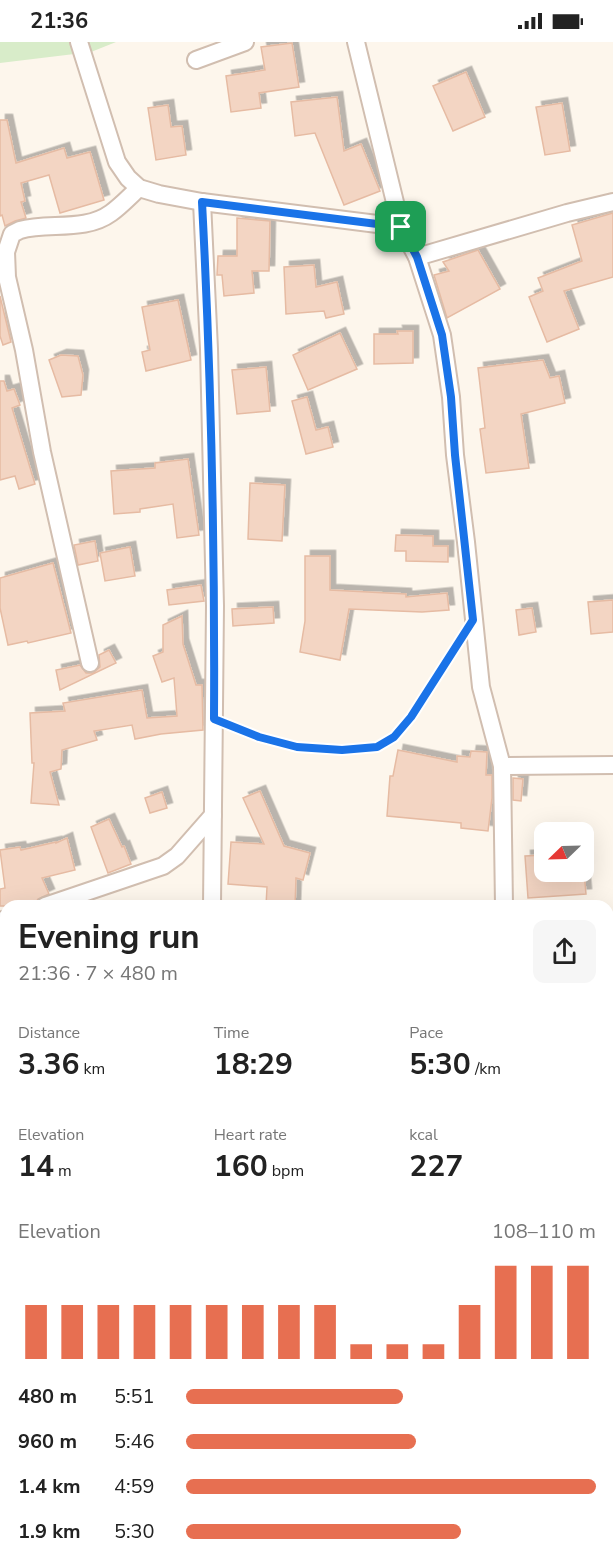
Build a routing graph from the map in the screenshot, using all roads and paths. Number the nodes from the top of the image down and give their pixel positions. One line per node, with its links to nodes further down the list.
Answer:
1 (79, 42): 5 (street)
2 (246, 42): 4 (street)
3 (356, 42): 8 (street)
4 (196, 60)
5 (139, 188): 6 (street); 11 (street)
6 (202, 202): 8 (street); 12 (street)
7 (613, 202): 9 (street)
8 (401, 227): 9 (street)
9 (417, 257): 10 (street)
10 (473, 620): 12 (path); 14 (street)
11 (90, 663)
12 (214, 719): 15 (street)
13 (613, 765): 14 (street)
14 (502, 766): 18 (street)
15 (213, 815): 16 (street); 17 (street)
16 (63, 900)
17 (212, 900)
18 (504, 900)

